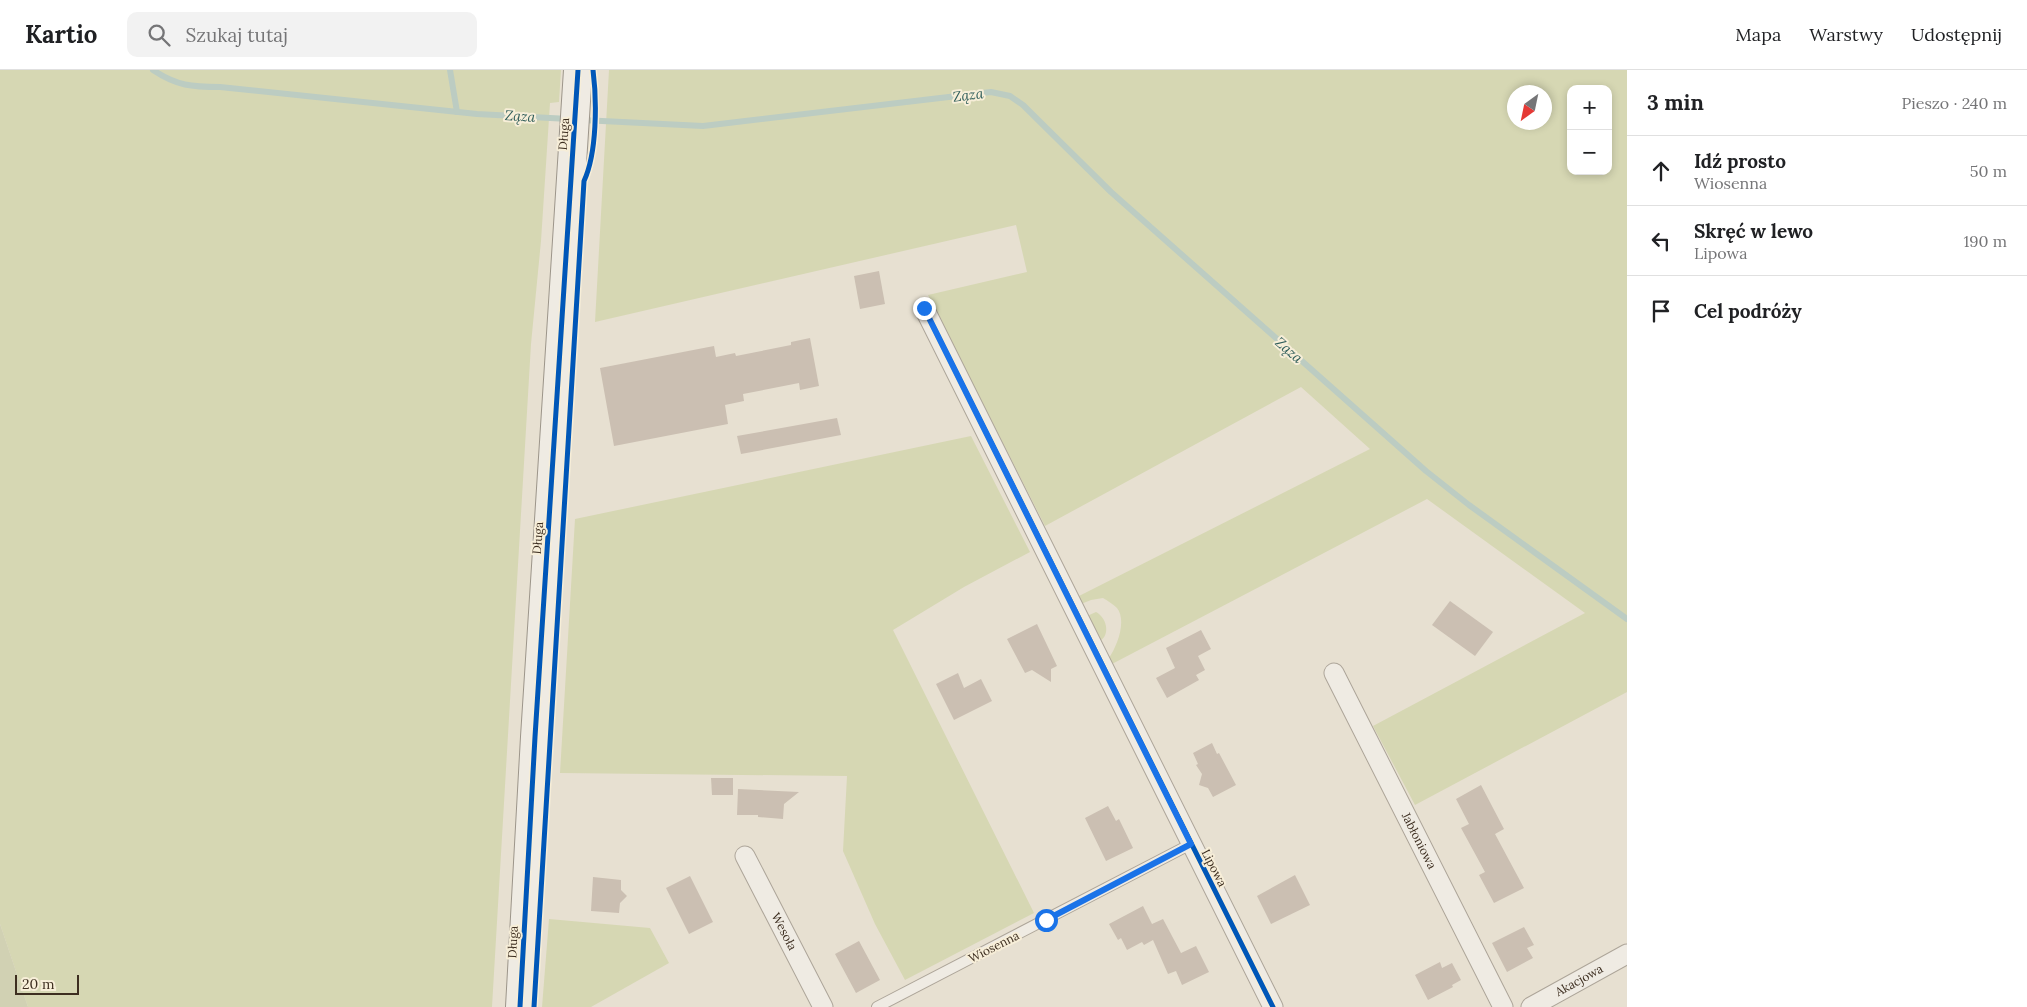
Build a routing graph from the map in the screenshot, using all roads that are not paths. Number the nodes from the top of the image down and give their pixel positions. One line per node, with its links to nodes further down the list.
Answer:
1 (578, 70): 7 (street, Długa)
2 (924, 308): 4 (street, Lipowa)
3 (1334, 673): 11 (street, Jabłoniowa)
4 (1191, 844): 9 (lane, Wiosenna); 10 (street, Lipowa)
5 (745, 856): 8 (street, Wesoła)
6 (1627, 954): 12 (street, Akacjowa)
7 (520, 1007)
8 (823, 1007)
9 (877, 1007)
10 (1273, 1007)
11 (1503, 1007)
12 (1531, 1007)

